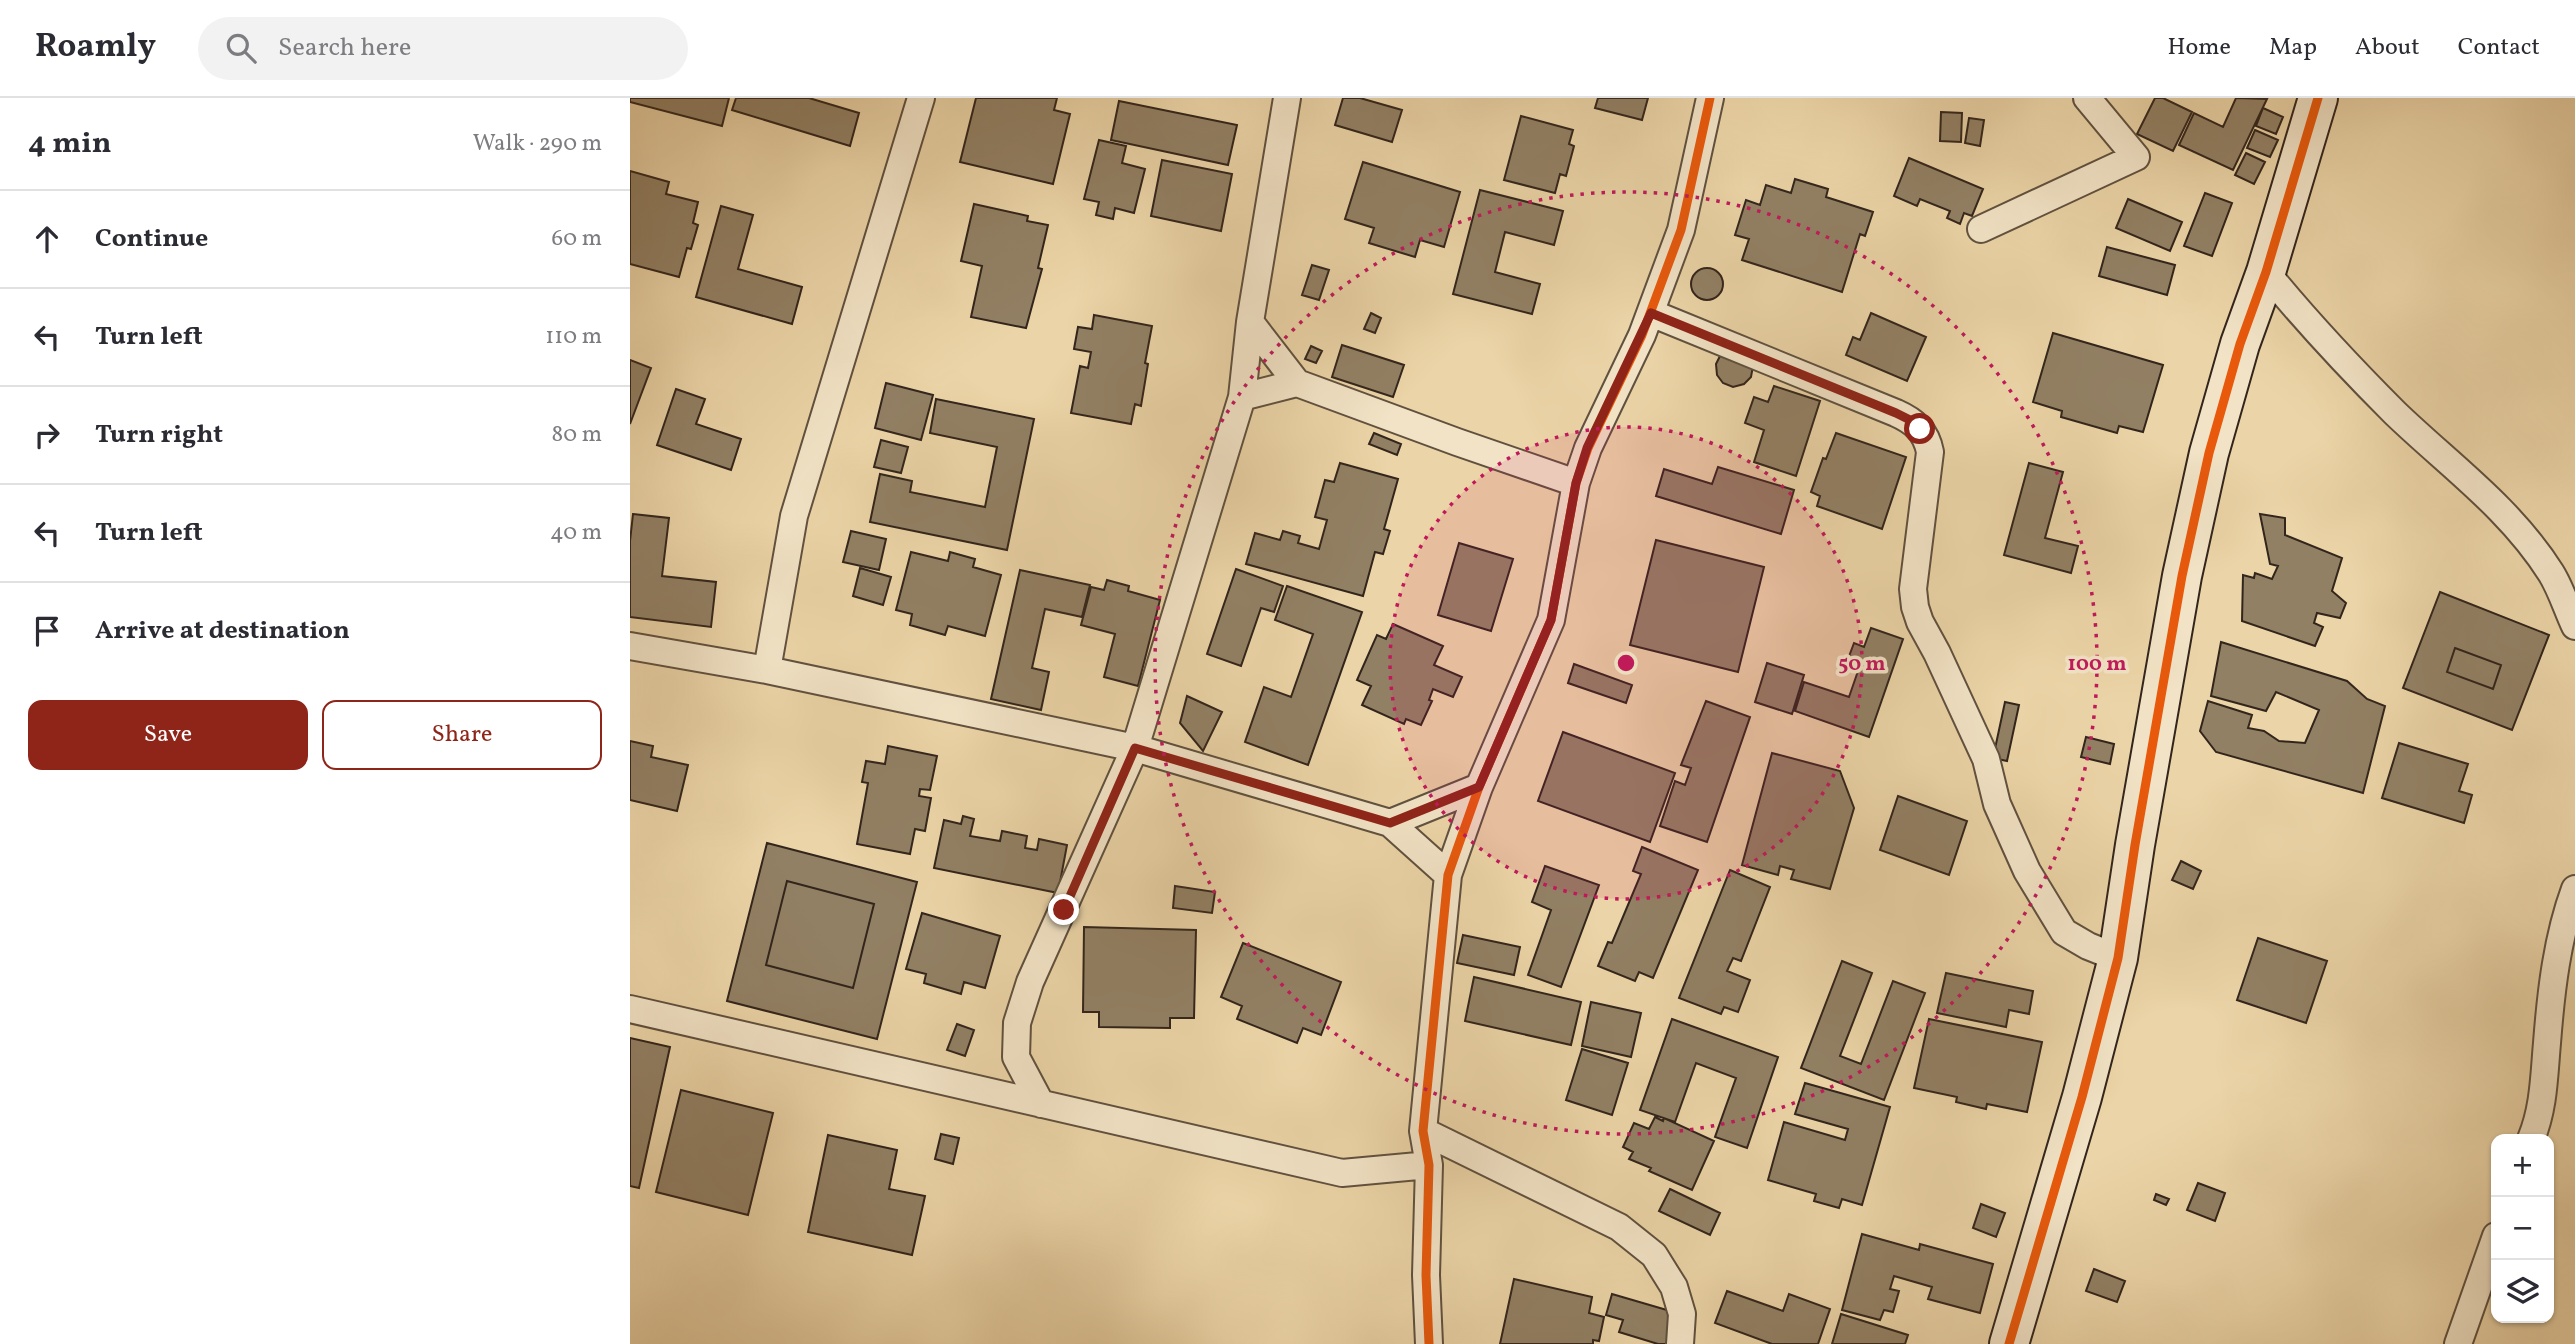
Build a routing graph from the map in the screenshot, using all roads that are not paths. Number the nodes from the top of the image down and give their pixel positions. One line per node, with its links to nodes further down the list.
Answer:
1 (921, 98): 15 (street)
2 (1287, 98): 9 (street)
3 (1710, 98): 8 (street)
4 (2087, 98): 6 (street)
5 (2318, 98): 7 (street)
6 (1981, 229)
7 (2266, 272): 13 (street); 21 (street)
8 (1651, 313): 12 (street); 21 (street)
9 (1250, 322): 10 (street); 11 (street)
10 (1297, 383): 11 (street); 12 (street)
11 (1242, 397): 16 (street)
12 (1576, 483): 17 (street)
13 (2575, 626)
14 (630, 646): 15 (street)
15 (767, 670): 16 (street)
16 (1135, 748): 18 (street); 23 (street)
17 (1479, 787): 18 (street); 19 (street)
18 (1390, 823): 19 (street)
19 (1448, 875): 24 (street)
20 (2575, 889): 25 (street)
21 (2118, 958): 30 (street)
22 (630, 1009): 23 (street)
23 (1041, 1104): 26 (street)
24 (1423, 1131): 26 (street); 29 (street)
25 (2534, 1134)
26 (1429, 1165): 28 (street)
27 (2491, 1250): 31 (street)
28 (1429, 1344)
29 (1680, 1344)
30 (2010, 1344)
31 (2458, 1344)

